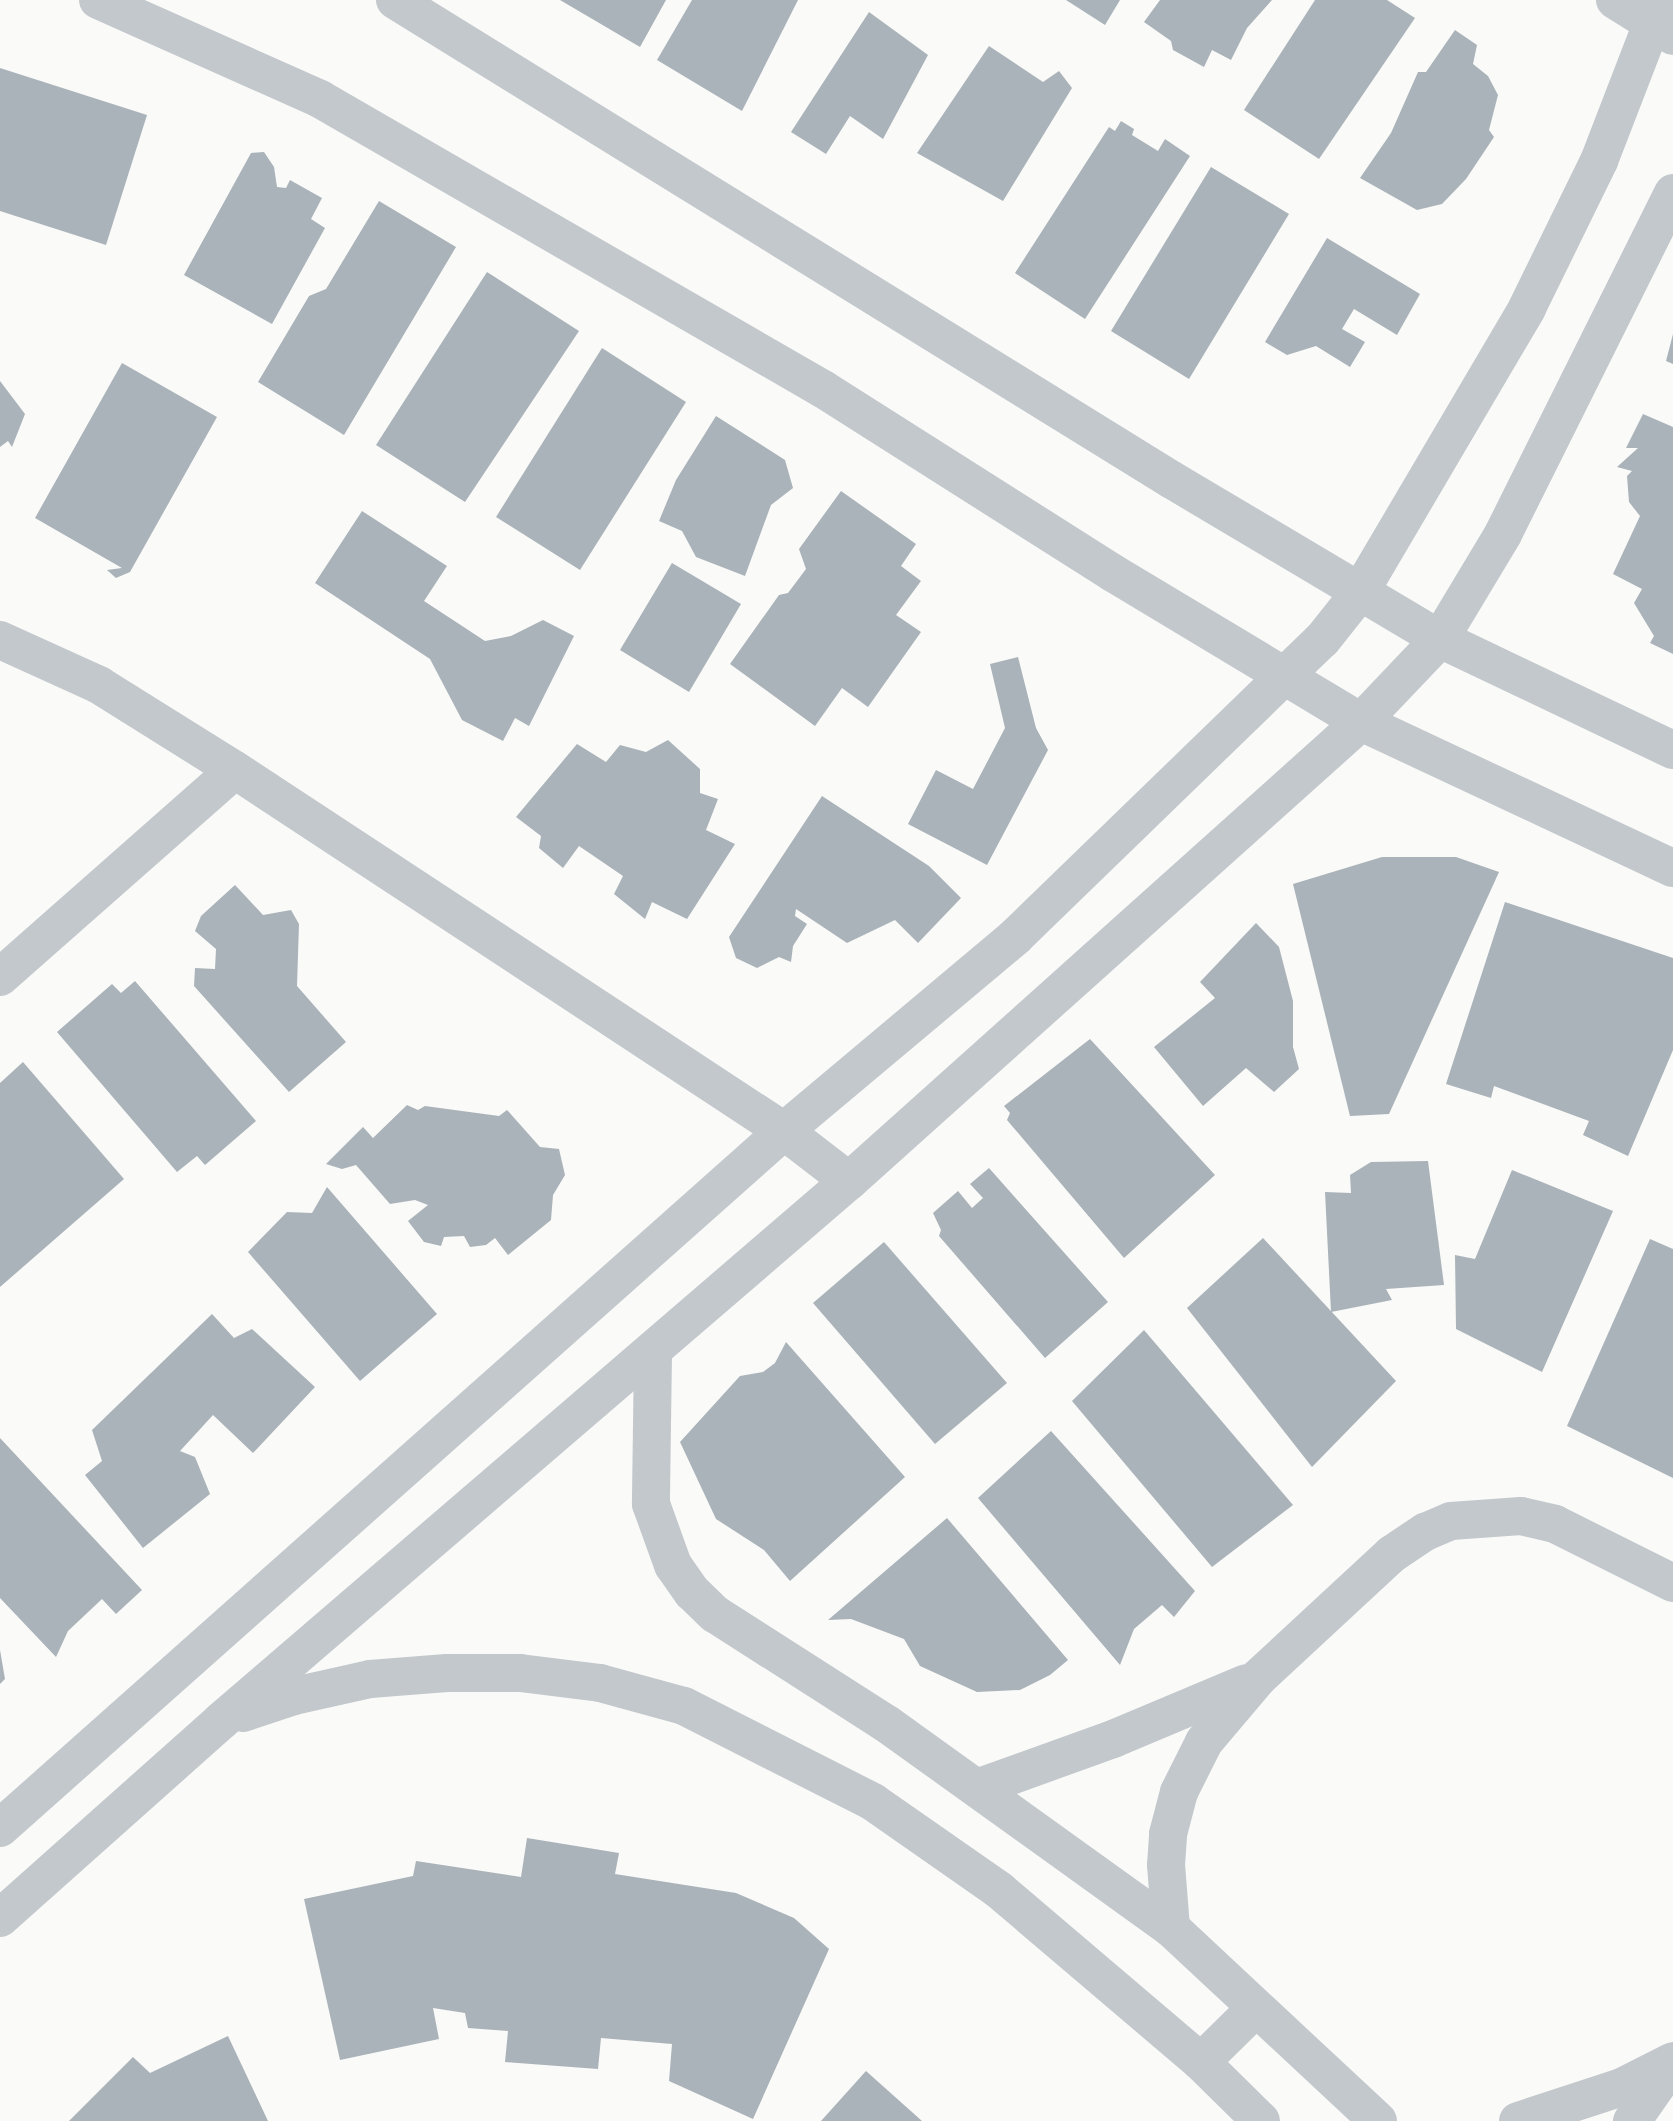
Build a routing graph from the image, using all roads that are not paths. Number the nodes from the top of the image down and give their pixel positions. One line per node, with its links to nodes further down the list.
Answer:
1 (99, 0): 9 (street)
2 (395, 0): 6 (street)
3 (1615, 0): 4 (street)
4 (1662, 20): 6 (street)
5 (1673, 193): 7 (street)
6 (1360, 592): 7 (street); 9 (street)
7 (1440, 639): 10 (street); 11 (street)
8 (0, 640): 12 (street)
9 (1284, 676): 10 (street); 15 (street)
10 (1361, 722): 13 (street); 16 (street)
11 (1673, 750)
12 (236, 770): 14 (street); 15 (street)
13 (1673, 868)
14 (0, 977)
15 (785, 1131): 16 (street); 22 (street)
16 (849, 1181): 17 (street)
17 (653, 1353): 20 (street); 21 (street)
18 (1673, 1583): 19 (street)
19 (1258, 1678): 21 (street); 24 (street)
20 (221, 1721): 23 (street); 26 (street)
21 (978, 1788): 24 (street)
22 (0, 1828)
23 (0, 1919)
24 (1171, 1928): 25 (street)
25 (1256, 2008): 26 (street); 29 (street)
26 (1201, 2062): 28 (street)
27 (1673, 2062): 30 (street); 31 (street)
28 (1261, 2121)
29 (1378, 2121)
30 (1518, 2121)
31 (1632, 2121)

